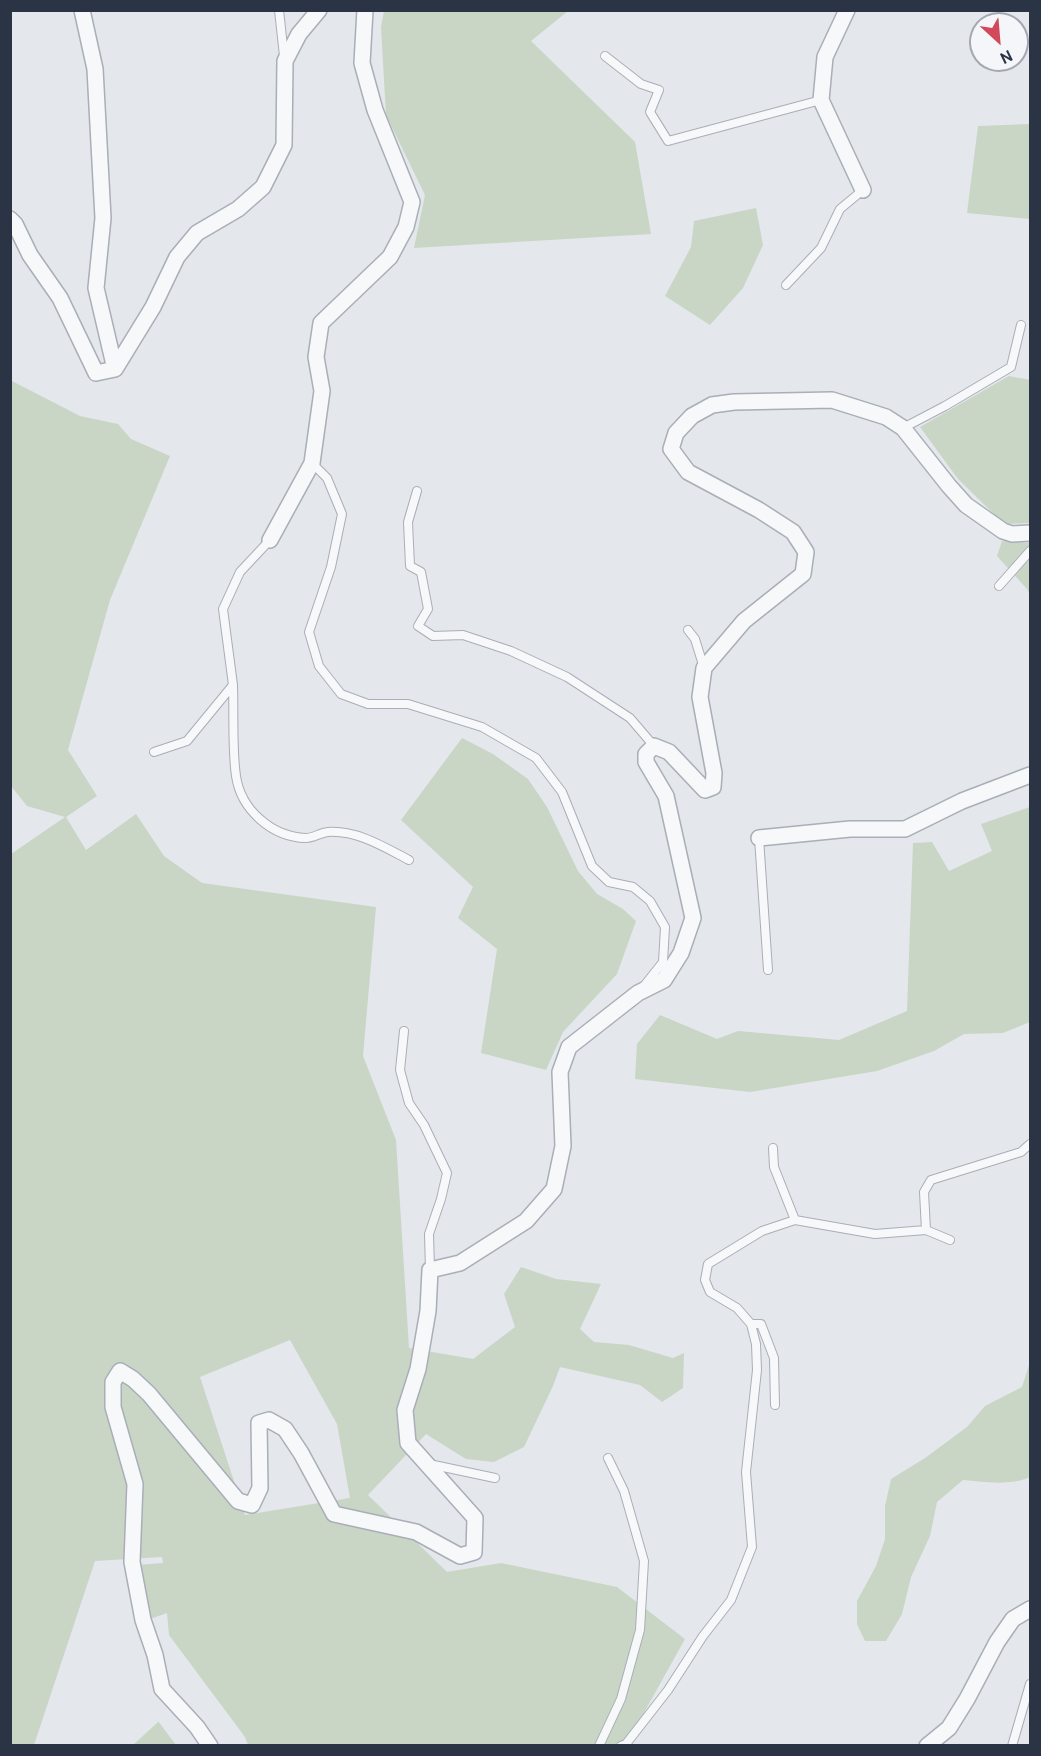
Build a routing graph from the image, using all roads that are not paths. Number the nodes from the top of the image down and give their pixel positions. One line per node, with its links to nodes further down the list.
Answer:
1 (82, 10): 13 (street)
2 (279, 10): 7 (lane)
3 (319, 10): 7 (street)
4 (365, 10): 15 (street)
5 (848, 10): 8 (street)
6 (605, 56): 8 (lane)
7 (285, 61): 13 (street)
8 (821, 100): 9 (street)
9 (862, 190): 11 (lane)
10 (10, 219): 13 (street)
11 (786, 285)
12 (1021, 325): 14 (lane)
13 (115, 369)
14 (903, 428): 17 (street); 22 (street)
15 (312, 463): 18 (street); 30 (lane)
16 (417, 491): 24 (lane)
17 (1030, 533)
18 (270, 540): 23 (lane)
19 (1030, 551): 20 (lane)
20 (999, 586)
21 (688, 630): 22 (lane)
22 (704, 668): 24 (street)
23 (233, 685): 25 (lane); 28 (lane)
24 (654, 746): 30 (street)
25 (154, 752)
26 (1030, 775): 27 (street)
27 (759, 838): 29 (lane)
28 (409, 860)
29 (768, 970)
30 (638, 993): 37 (street)
31 (404, 1031): 37 (lane)
32 (1030, 1144): 35 (lane)
33 (773, 1148): 34 (lane)
34 (795, 1220): 35 (lane); 38 (lane)
35 (926, 1230): 36 (lane)
36 (950, 1240)
37 (430, 1270): 41 (street)
38 (751, 1324): 39 (lane); 47 (lane)
39 (775, 1406)
40 (608, 1458): 46 (lane)
41 (427, 1463): 42 (lane); 45 (street)
42 (495, 1478)
43 (1030, 1609): 48 (street)
44 (1030, 1684): 49 (lane)
45 (210, 1746)
46 (599, 1746)
47 (621, 1746)
48 (927, 1746)
49 (1012, 1746)

